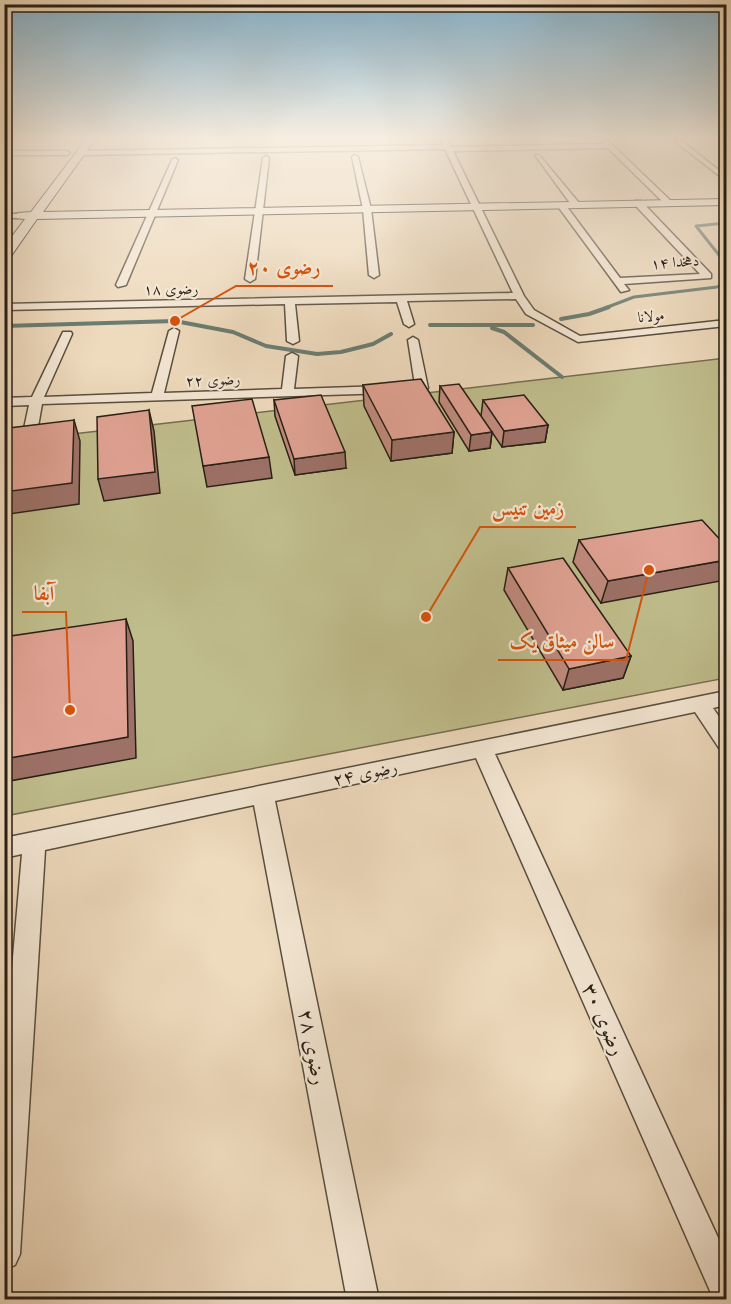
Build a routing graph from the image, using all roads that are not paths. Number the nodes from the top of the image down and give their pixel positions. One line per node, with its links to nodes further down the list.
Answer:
1 (48, 199): 18 (street)
2 (157, 199): 16 (street)
3 (261, 199): 15 (street)
4 (364, 199): 14 (street)
5 (471, 199): 13 (street)
6 (571, 199): 12 (street)
7 (665, 199): 9 (street)
8 (726, 202): 9 (street)
9 (669, 203): 10 (street)
10 (638, 204): 12 (street); 22 (street, دهخدا ۱۴)
11 (561, 205): 12 (street); 13 (street); 22 (street)
12 (576, 205)
13 (475, 207): 14 (street); 25 (street)
14 (366, 209): 15 (street); 20 (street)
15 (260, 211): 16 (street); 21 (street)
16 (151, 213): 18 (street); 23 (street)
17 (15, 216): 18 (street)
18 (35, 216): 19 (street)
19 (4, 256)
20 (374, 275)
21 (250, 279)
22 (618, 281): 24 (street)
23 (120, 285)
24 (625, 292)
25 (519, 296): 26 (street, رضوی ۱۸); 29 (street, مولانا)
26 (401, 299): 27 (street, رضوی ۱۸); 30 (street)
27 (290, 301): 28 (street, رضوی ۱۸); 34 (street)
28 (4, 307)
29 (726, 323)
30 (409, 324)
31 (174, 331): 37 (street)
32 (67, 334): 38 (street)
33 (413, 340): 36 (street, رضوی ۲۲)
34 (293, 341)
35 (292, 356): 36 (street)
36 (287, 394): 37 (street, رضوی ۲۲)
37 (157, 398): 38 (street, رضوی ۲۲)
38 (36, 401): 39 (street, رضوی ۲۲); 40 (street)
39 (4, 402)
40 (29, 438)
41 (726, 698): 42 (street, رضوی ۲۴)
42 (700, 704): 43 (street); 44 (street, رضوی ۲۴)
43 (726, 742)
44 (482, 749): 45 (street, رضوی ۲۴); 49 (street, رضوی ۳۰)
45 (263, 794): 46 (street, رضوی ۲۴); 50 (street, رضوی ۲۸)
46 (34, 842): 47 (street, رضوی ۲۴); 48 (street)
47 (4, 848)
48 (4, 1254)
49 (726, 1290)
50 (363, 1299)

